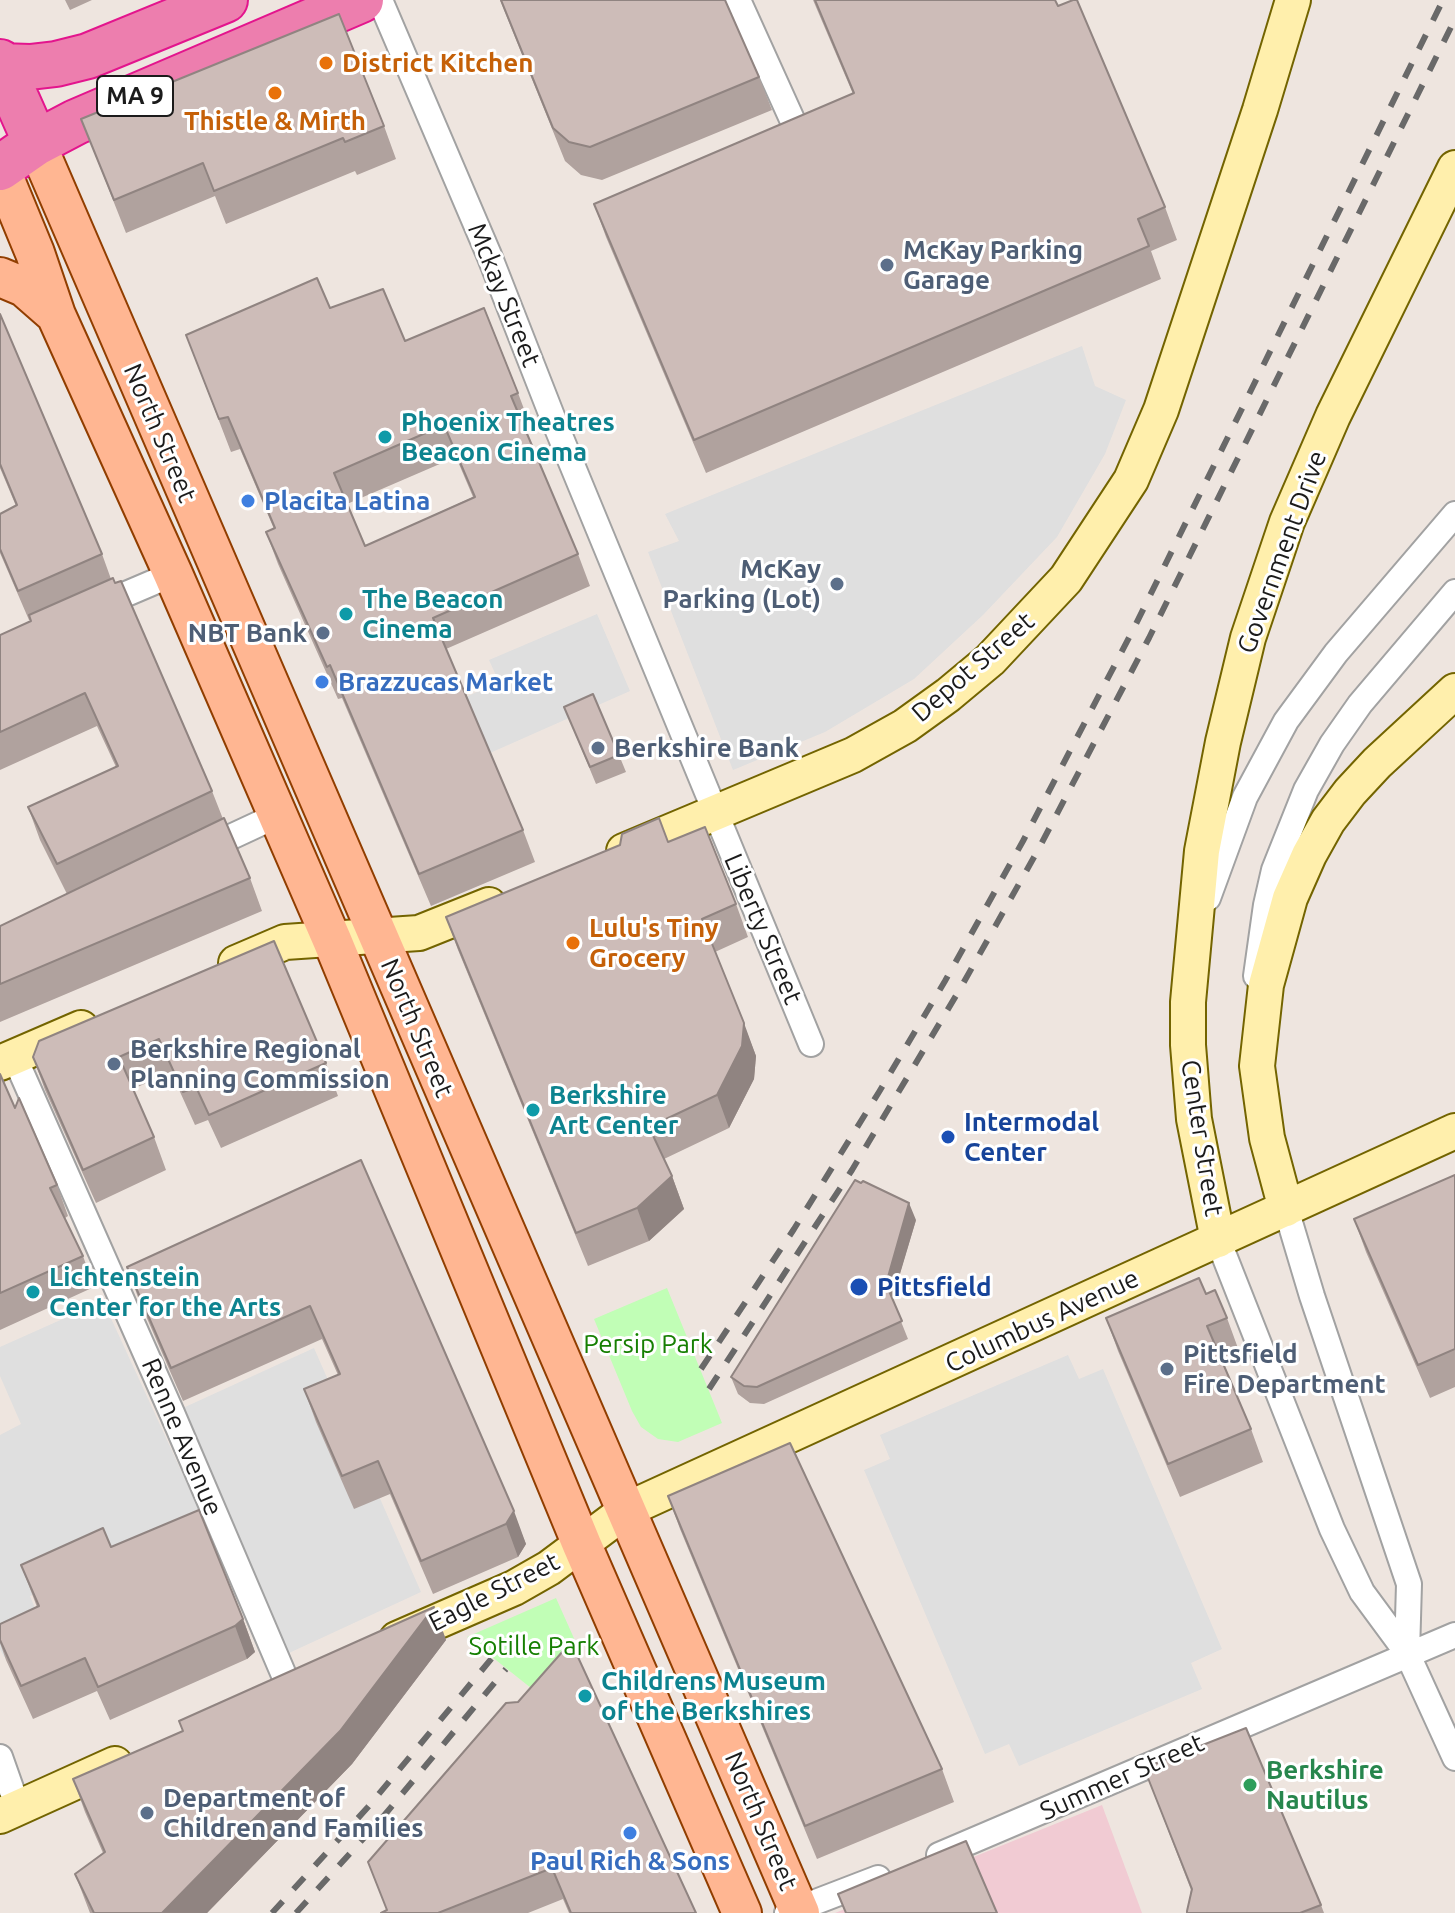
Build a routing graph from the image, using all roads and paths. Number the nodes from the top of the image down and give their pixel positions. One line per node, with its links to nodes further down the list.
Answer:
1 (225, 0): 6 (highway, MA 9)
2 (361, 0): 8 (highway, MA 9)
3 (380, 0): 18 (street, Mckay Street)
4 (738, 0): 7 (street)
5 (1293, 0): 18 (street, Depot Street)
6 (1, 65): 8 (highway)
7 (800, 137)
8 (36, 143): 9 (highway); 23 (main road, North Street)
9 (0, 168): 12 (main road, North Street)
10 (1455, 168): 25 (street, Government Drive)
11 (0, 277): 12 (main road)
12 (56, 315): 14 (main road, North Street)
13 (1455, 514): 25 (street, Center Street)
14 (173, 574): 16 (street); 19 (main road, North Street)
15 (1455, 592): 30 (street, Center Street)
16 (80, 614)
17 (1455, 691): 30 (street)
18 (715, 814): 21 (street, Depot Street); 28 (street, Liberty Street)
19 (278, 815): 20 (street); 24 (main road, North Street)
20 (182, 859)
21 (595, 862)
22 (522, 892): 23 (street)
23 (378, 937): 24 (street); 34 (main road, North Street)
24 (332, 940): 26 (street); 35 (main road, North Street)
25 (1190, 962): 33 (street, Center Street)
26 (214, 972)
27 (114, 1014): 29 (street)
28 (811, 1044)
29 (7, 1059): 39 (street, Renne Avenue)
30 (1257, 1066): 32 (street, Center Street)
31 (1455, 1131): 32 (street, Columbus Avenue)
32 (1286, 1209): 33 (street, Columbus Avenue); 38 (street, Center Street)
33 (1218, 1240): 34 (street, Columbus Avenue); 38 (street, Center Street)
34 (628, 1509): 35 (street, Eagle Street); 44 (main road, North Street)
35 (582, 1545): 37 (street, Eagle Street); 45 (main road, North Street)
36 (1455, 1635): 38 (street, Summer Street)
37 (369, 1651)
38 (1407, 1653): 42 (street, Center Street); 44 (street, Summer Street)
39 (288, 1687)
40 (146, 1751): 43 (street)
41 (0, 1757): 43 (street)
42 (1455, 1758)
43 (9, 1812)
44 (795, 1912)
45 (742, 1913)

